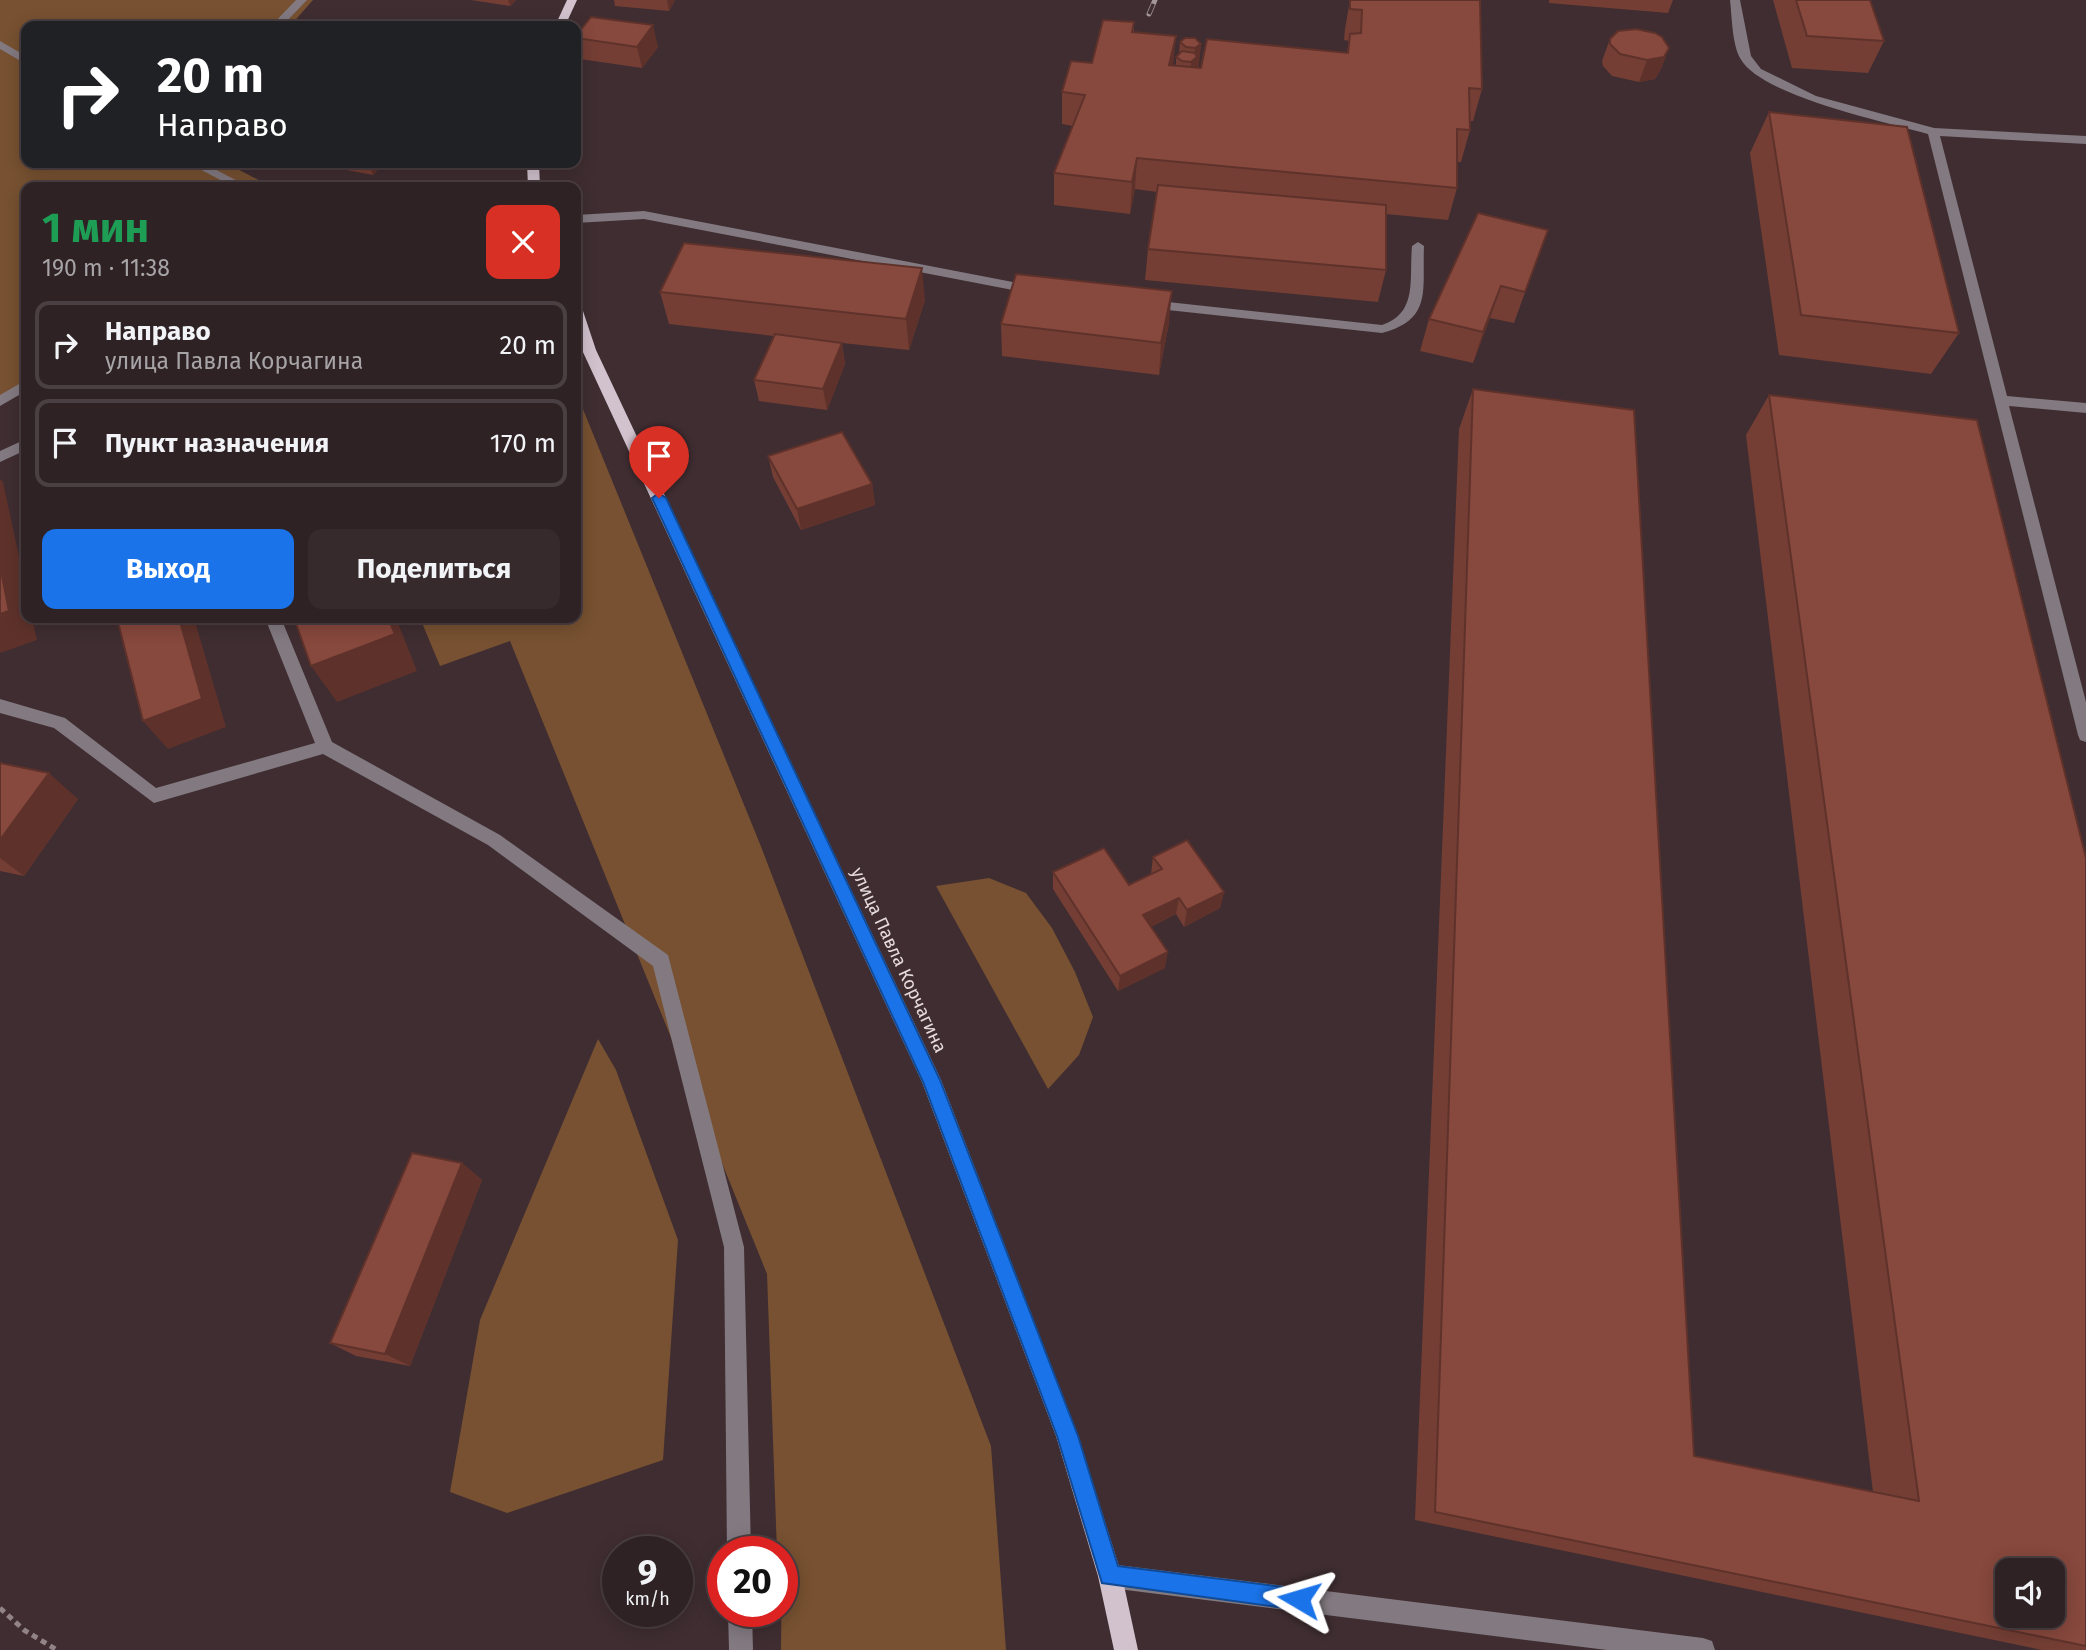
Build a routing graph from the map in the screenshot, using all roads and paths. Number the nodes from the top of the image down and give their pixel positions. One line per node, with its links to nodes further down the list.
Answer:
1 (302, 0): 4 (lane)
2 (572, 0): 5 (main road)
3 (1735, 0): 8 (lane)
4 (281, 21)
5 (562, 21)
6 (0, 44): 7 (lane)
7 (21, 58)
8 (1933, 132): 9 (lane); 18 (lane)
9 (2086, 140)
10 (204, 168): 11 (lane)
11 (233, 182)
12 (581, 219): 14 (lane)
13 (1418, 246): 15 (lane)
14 (1053, 292)
15 (1134, 302)
16 (581, 326): 29 (main road, улица Павла Корчагина)
17 (21, 388): 19 (lane)
18 (2002, 400): 20 (lane); 25 (lane)
19 (0, 401)
20 (2086, 408)
21 (21, 446): 22 (lane)
22 (0, 457)
23 (276, 623): 27 (lane)
24 (0, 706): 27 (lane)
25 (2083, 708): 26 (lane)
26 (2086, 734)
27 (325, 747): 28 (lane)
28 (739, 1536)
29 (1110, 1576): 34 (main road, улица Павла Корчагина); 35 (lane)
30 (0, 1608): 32 (path)
31 (740, 1627): 33 (lane)
32 (57, 1650)
33 (741, 1650)
34 (1126, 1650)
35 (1703, 1650)

